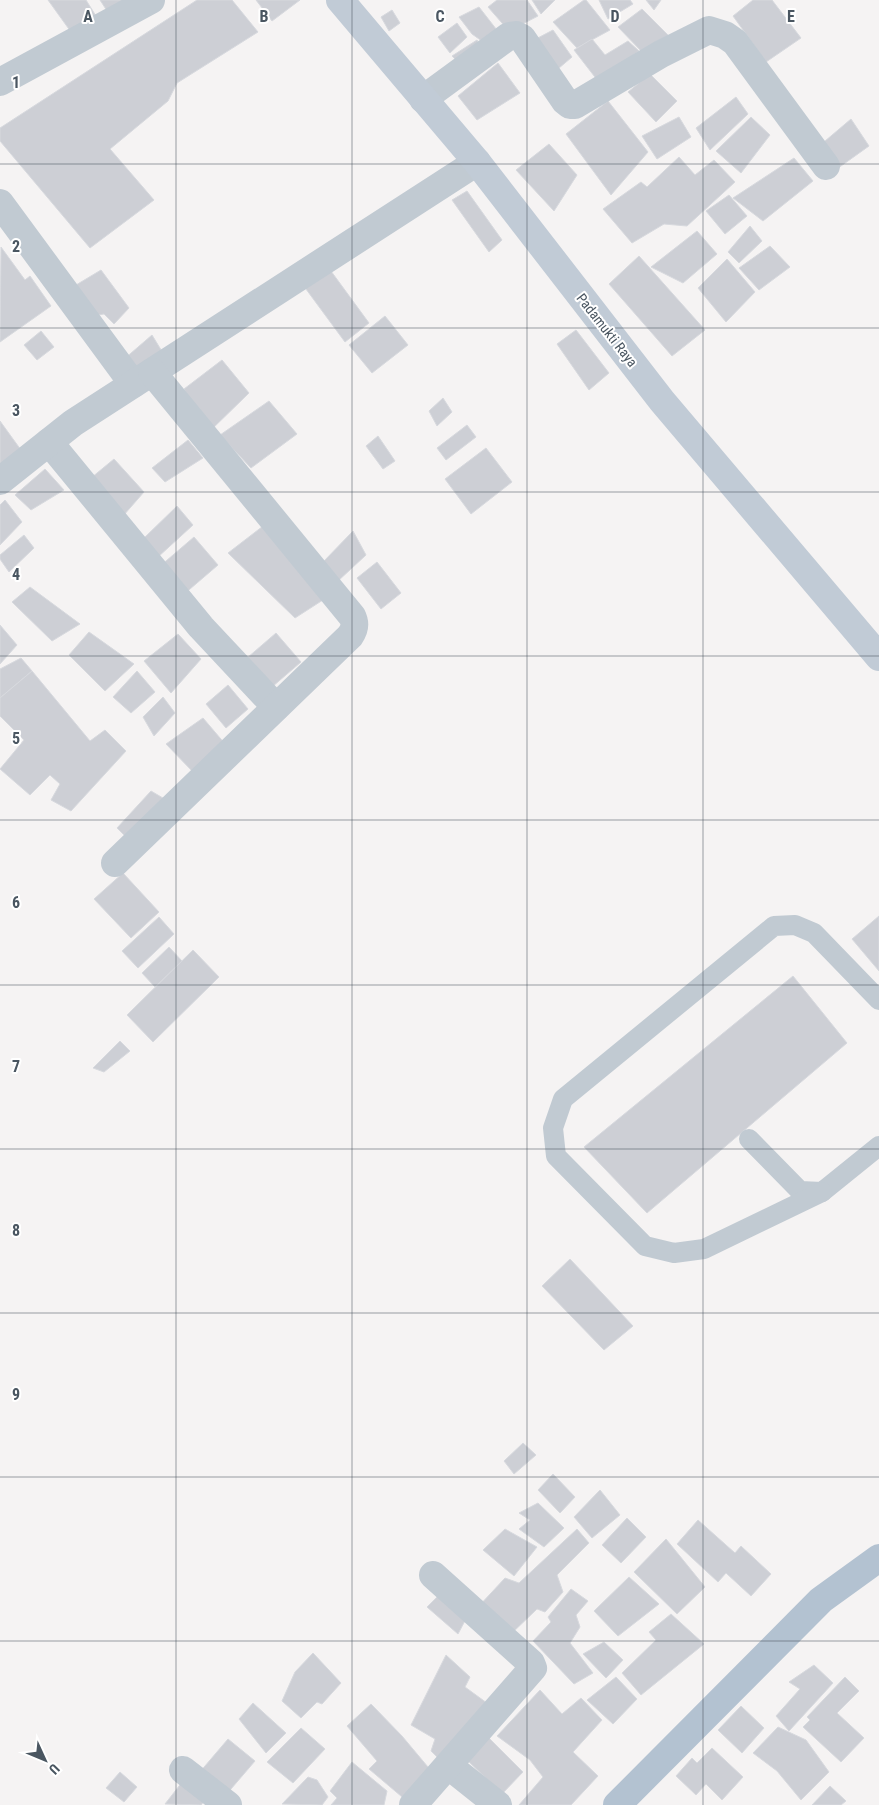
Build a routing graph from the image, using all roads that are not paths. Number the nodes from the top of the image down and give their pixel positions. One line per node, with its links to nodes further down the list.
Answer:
1 (151, 0): 3 (street)
2 (340, 0): 4 (street, Padamukti Raya)
3 (0, 82)
4 (423, 99): 5 (street, Padamukti Raya); 6 (street)
5 (477, 162): 8 (street); 11 (street, Padamukti Raya)
6 (826, 166)
7 (0, 203): 8 (street)
8 (143, 378): 9 (street); 12 (street)
9 (49, 442): 10 (street); 12 (street)
10 (0, 481)
11 (879, 657)
12 (276, 707): 13 (street)
13 (115, 863)
14 (879, 1000): 17 (lane)
15 (749, 1139): 17 (lane)
16 (879, 1146): 17 (lane)
17 (822, 1192)
18 (879, 1558): 25 (main road)
19 (432, 1575): 20 (street)
20 (449, 1766): 23 (street); 24 (street)
21 (182, 1770): 22 (street)
22 (228, 1805)
23 (413, 1805)
24 (498, 1805)
25 (617, 1805)

